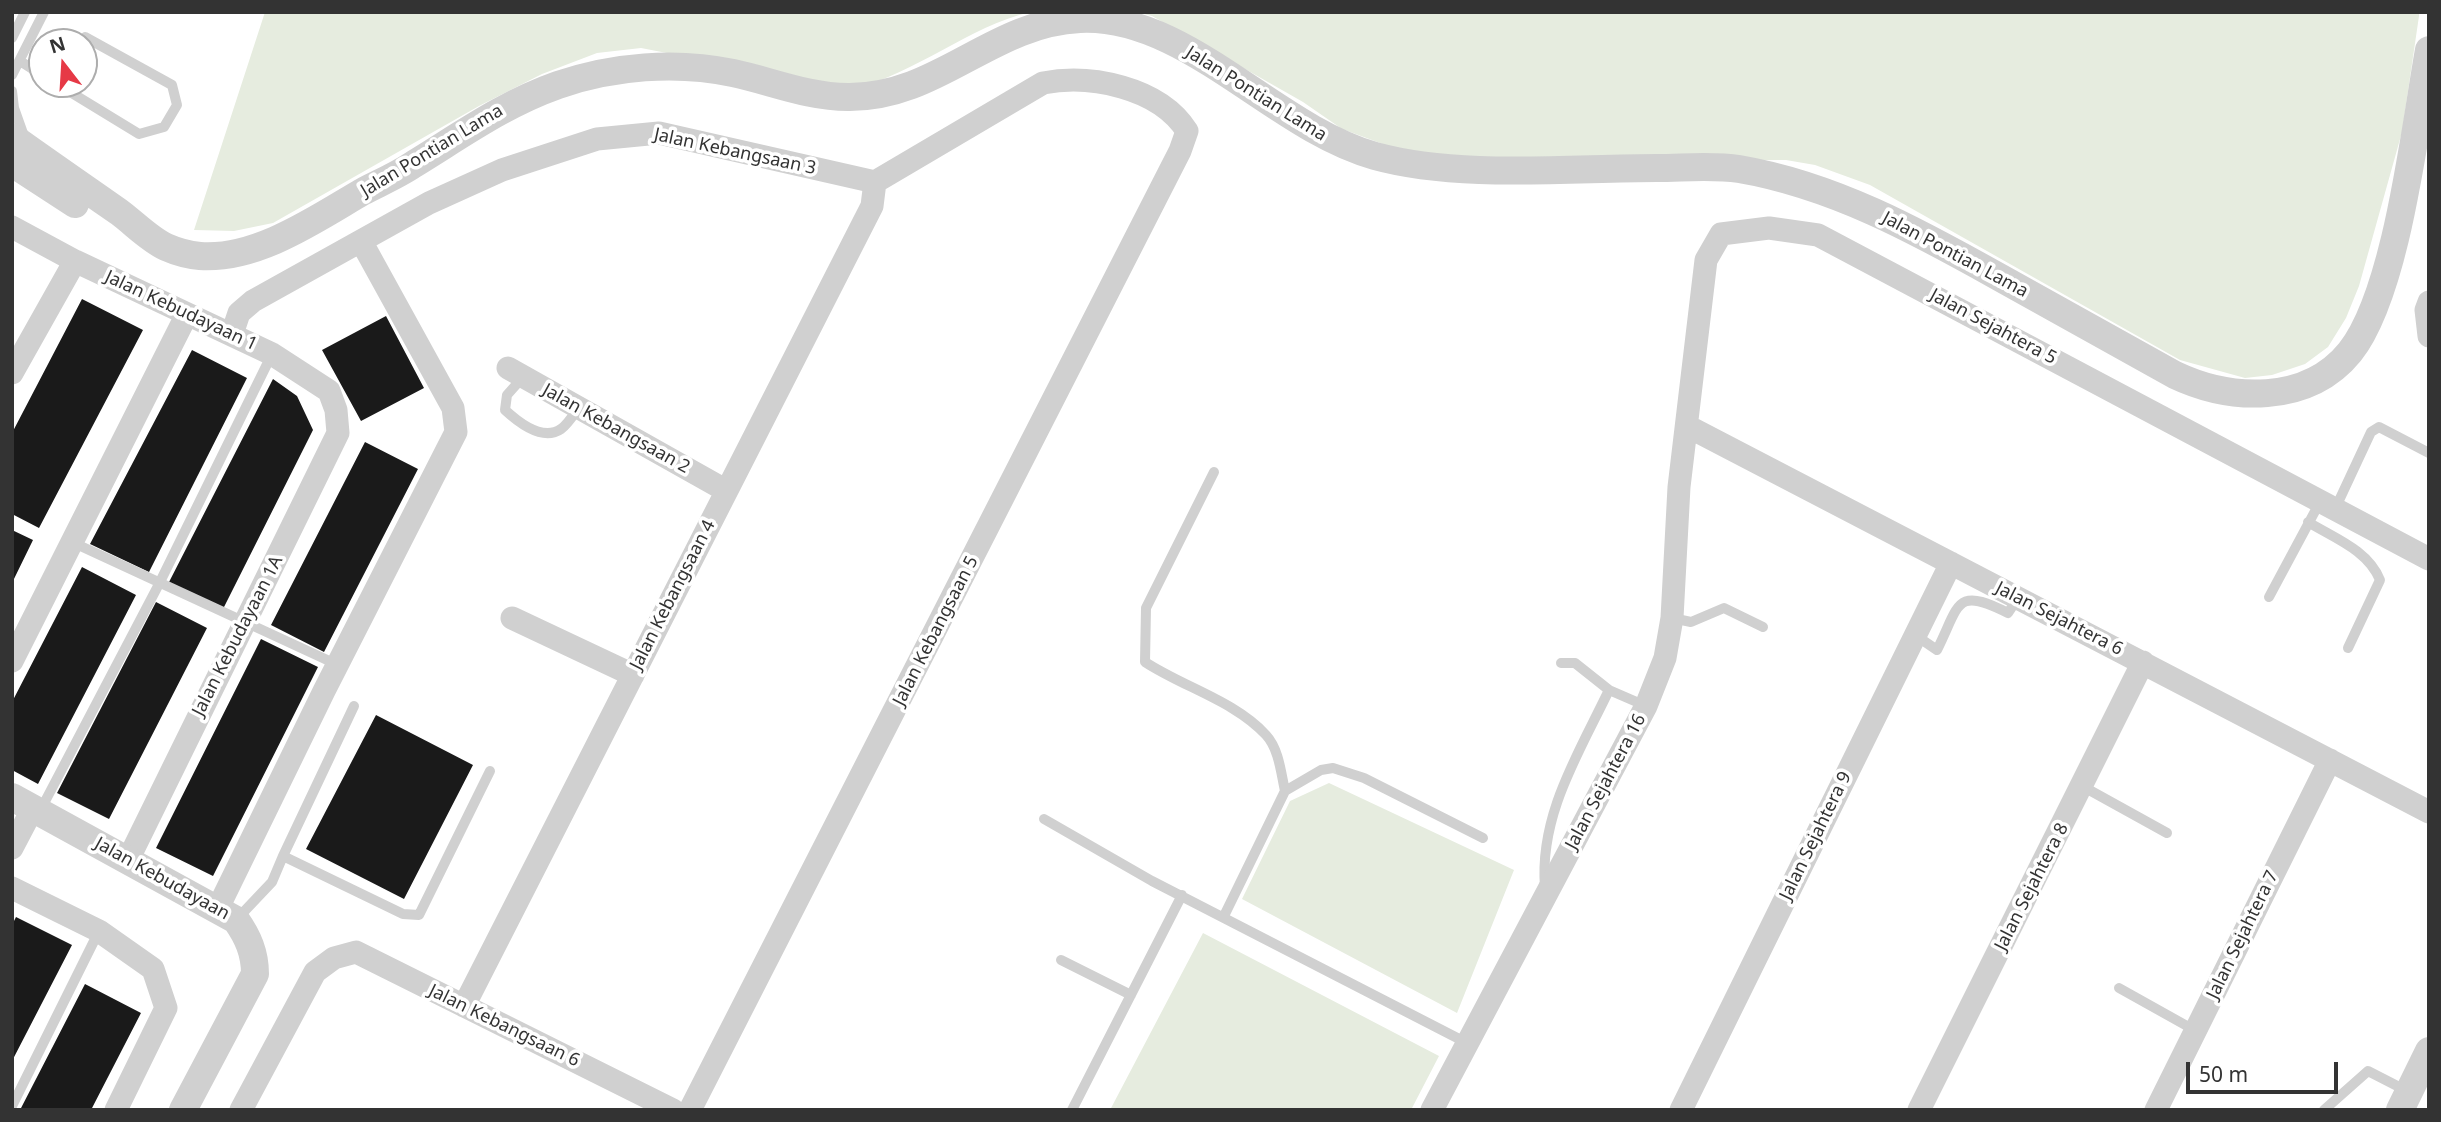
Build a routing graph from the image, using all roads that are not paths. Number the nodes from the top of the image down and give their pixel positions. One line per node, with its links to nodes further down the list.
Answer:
1 (44, 12): 6 (lane)
2 (25, 13): 3 (lane)
3 (12, 38)
4 (98, 44): 10 (lane)
5 (2429, 50): 11 (street, Jalan Pontian Lama)
6 (20, 61): 7 (lane); 8 (lane)
7 (28, 66)
8 (12, 75)
9 (12, 91): 11 (lane)
10 (80, 98)
11 (19, 151)
12 (875, 183): 14 (street, Jalan Kebangsaan 3); 29 (street, Jalan Kebangsaan 4); 83 (street, Jalan Kebangsaan 5)
13 (12, 227): 15 (street, Jalan Kebudayaan 1)
14 (361, 241): 18 (street, Jalan Kebangsaan 3); 47 (street)
15 (75, 261): 17 (street, Jalan Kebudayaan 1); 20 (street)
16 (2429, 302): 19 (street)
17 (187, 314): 18 (street, Jalan Kebudayaan 1); 32 (street)
18 (232, 334): 21 (street, Jalan Kebudayaan 1)
19 (2428, 335)
20 (19, 344): 23 (street)
21 (272, 354): 25 (street, Jalan Kebudayaan 1); 35 (lane)
22 (515, 372): 24 (street, Jalan Kebangsaan 2); 24 (lane)
23 (12, 373)
24 (579, 407): 29 (street, Jalan Kebangsaan 2)
25 (336, 410): 40 (street, Jalan Kebudayaan 1A)
26 (1689, 427): 30 (street, Jalan Sejahtera 5); 34 (street, Jalan Sejahtera 6); 39 (street, Jalan Sejahtera 16)
27 (2429, 453): 30 (lane)
28 (1214, 472): 55 (lane)
29 (725, 490): 48 (street, Jalan Kebangsaan 4)
30 (2328, 504): 31 (lane); 33 (street, Jalan Sejahtera 5)
31 (2308, 522): 36 (lane); 43 (lane)
32 (74, 543): 35 (lane); 44 (street)
33 (2429, 559)
34 (1951, 562): 37 (street, Jalan Sejahtera 6); 42 (street, Jalan Sejahtera 9)
35 (159, 584): 40 (lane); 56 (lane)
36 (2269, 597)
37 (2018, 598): 42 (lane); 45 (street, Jalan Sejahtera 6)
38 (512, 618): 48 (street)
39 (1672, 618): 41 (lane); 51 (street, Jalan Sejahtera 16)
40 (243, 623): 47 (lane); 63 (street, Jalan Kebudayaan 1A)
41 (1763, 627)
42 (1915, 635): 86 (street, Jalan Sejahtera 9)
43 (2348, 648)
44 (12, 662)
45 (2143, 662): 52 (street, Jalan Sejahtera 6); 54 (street, Jalan Sejahtera 8)
46 (1561, 663): 49 (lane)
47 (339, 665): 67 (street)
48 (633, 675): 73 (street, Jalan Kebangsaan 4)
49 (1609, 690): 51 (lane); 66 (lane)
50 (354, 706): 62 (lane)
51 (1646, 706): 66 (street, Jalan Sejahtera 16)
52 (2330, 760): 57 (street, Jalan Sejahtera 6); 74 (street, Jalan Sejahtera 7)
53 (490, 771): 62 (lane)
54 (2082, 786): 59 (lane); 87 (street, Jalan Sejahtera 8)
55 (1285, 791): 60 (lane); 68 (lane)
56 (28, 805): 61 (street); 63 (street, Jalan Kebudayaan)
57 (2429, 812)
58 (1045, 820): 65 (lane)
59 (2167, 833)
60 (1483, 838)
61 (12, 848)
62 (284, 856): 67 (lane)
63 (128, 860): 67 (street, Jalan Kebudayaan)
64 (12, 888): 69 (street)
65 (1182, 895): 68 (lane); 72 (lane)
66 (1546, 897): 75 (street, Jalan Sejahtera 16)
67 (227, 915): 81 (street, Jalan Kebudayaan)
68 (1224, 916): 75 (lane)
69 (99, 931): 78 (lane); 80 (street)
70 (1061, 960): 72 (lane)
71 (2119, 988): 74 (lane)
72 (1132, 995): 84 (lane)
73 (464, 1006): 79 (street, Jalan Kebangsaan 6); 82 (street, Jalan Kebangsaan 6)
74 (2196, 1031): 88 (street, Jalan Sejahtera 7)
75 (1467, 1043): 85 (street, Jalan Sejahtera 16)
76 (2429, 1051): 77 (street)
77 (2404, 1101): 89 (lane)
78 (12, 1106)
79 (246, 1108)
80 (116, 1110)
81 (183, 1110)
82 (673, 1110)
83 (690, 1110)
84 (1072, 1110)
85 (1432, 1110)
86 (1681, 1110)
87 (1919, 1110)
88 (2156, 1110)
89 (2324, 1110)

